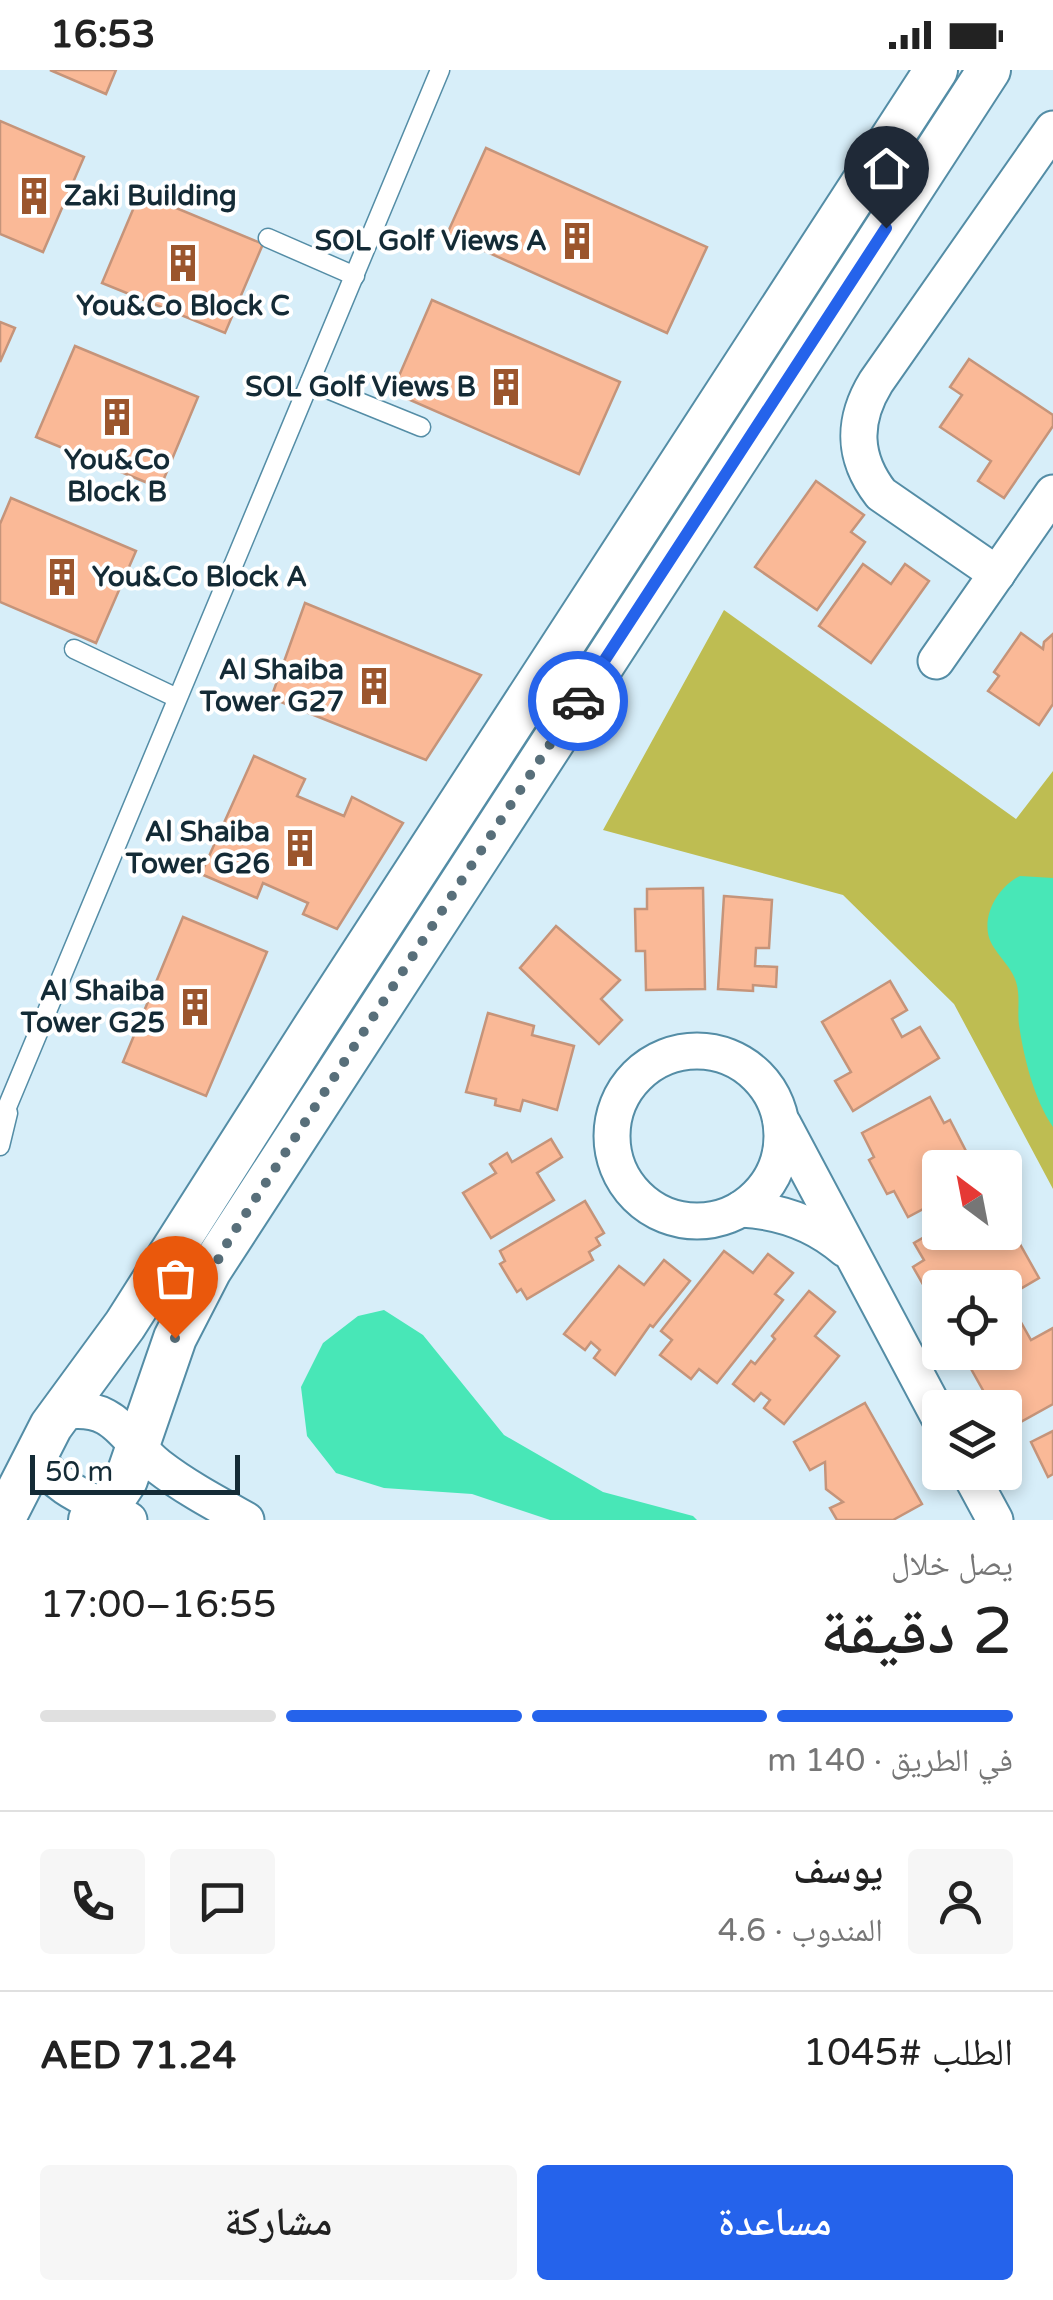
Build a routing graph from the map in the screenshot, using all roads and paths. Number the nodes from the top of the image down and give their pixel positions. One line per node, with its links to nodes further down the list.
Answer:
1 (440, 70): 6 (lane)
2 (936, 70): 20 (street)
3 (989, 70): 21 (street)
4 (1053, 129): 10 (street)
5 (268, 238): 6 (lane)
6 (355, 276): 7 (lane)
7 (310, 382): 8 (lane); 13 (lane)
8 (421, 428)
9 (1053, 492): 10 (street)
10 (996, 574): 12 (street)
11 (74, 650): 13 (lane)
12 (936, 661)
13 (178, 698): 14 (lane)
14 (6, 1106): 16 (lane)
15 (781, 1121): 17 (street); 17 (street); 18 (street)
16 (0, 1146)
17 (741, 1209): 18 (street)
18 (850, 1254): 19 (street)
19 (924, 1390)
20 (62, 1412): 21 (street); 22 (street)
21 (138, 1446): 24 (street); 26 (street)
22 (35, 1455): 24 (street); 25 (street)
23 (979, 1490): 27 (street)
24 (108, 1516)
25 (3, 1520)
26 (246, 1520)
27 (995, 1520)

